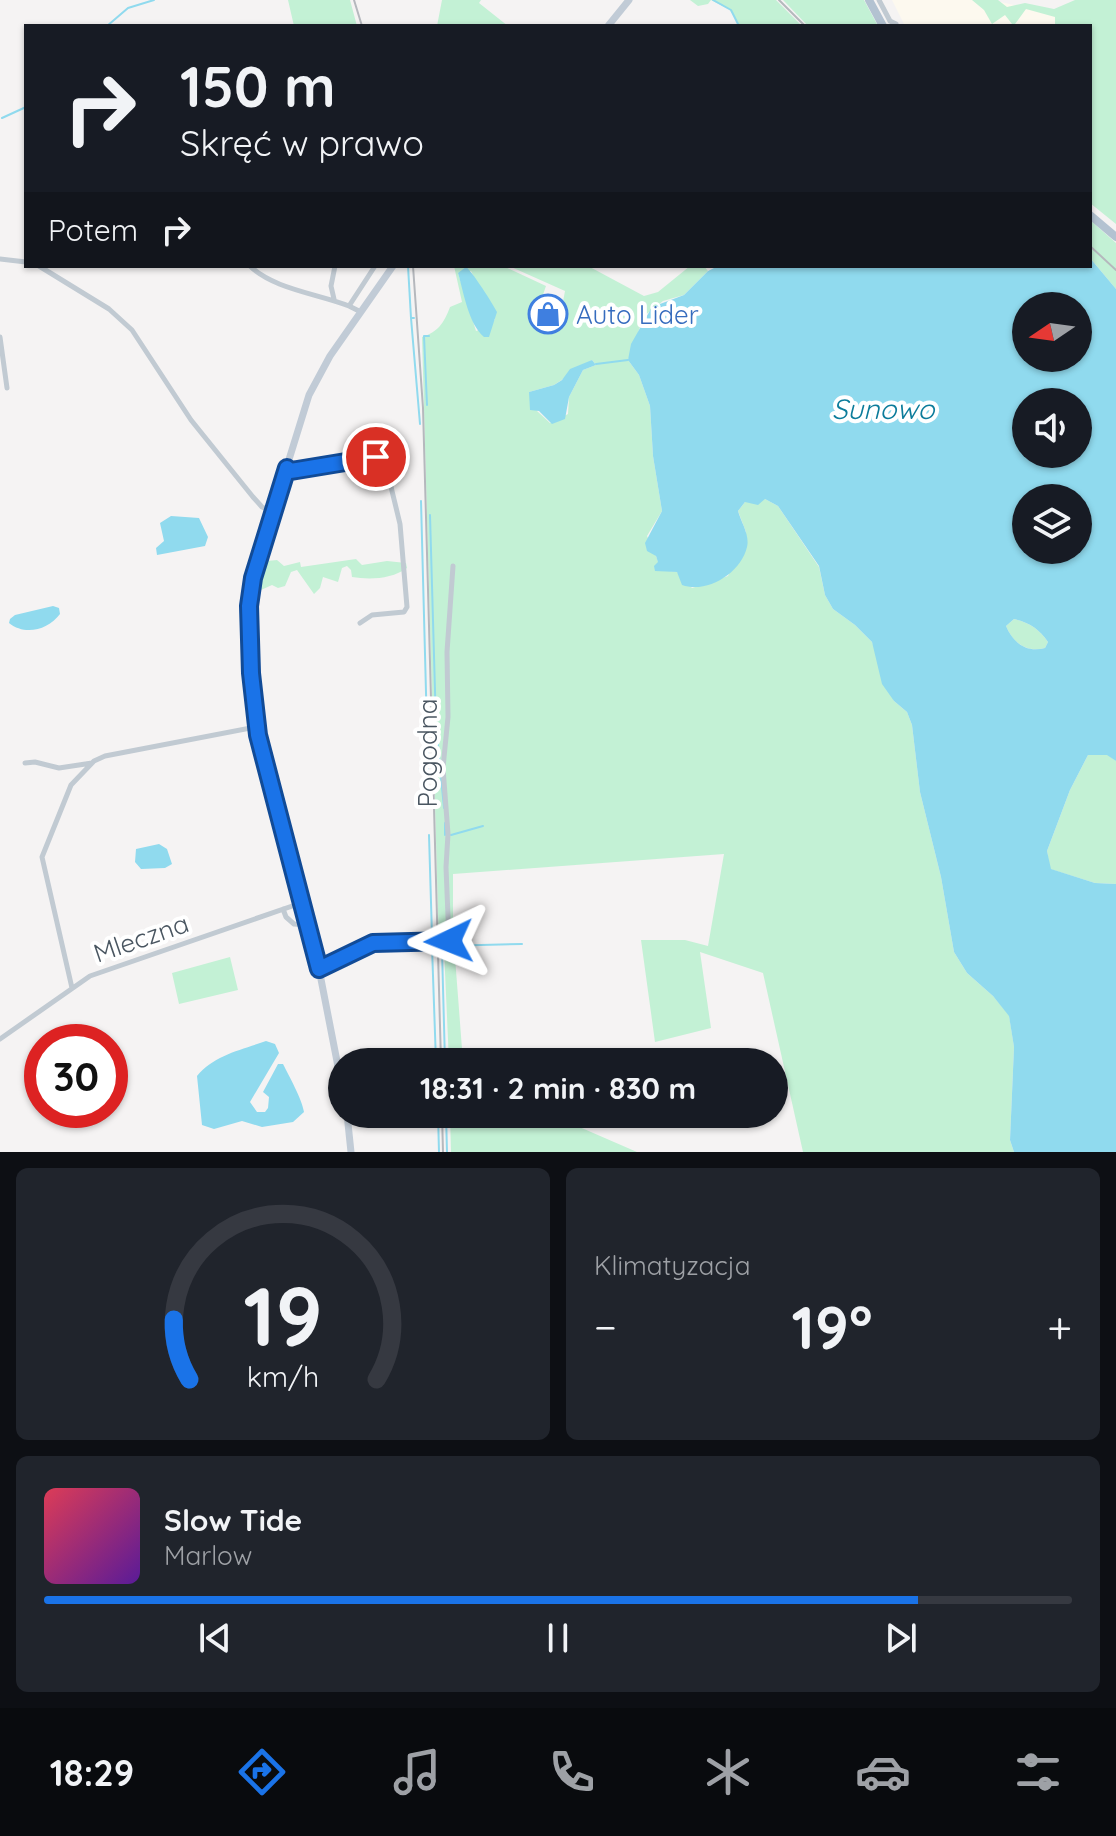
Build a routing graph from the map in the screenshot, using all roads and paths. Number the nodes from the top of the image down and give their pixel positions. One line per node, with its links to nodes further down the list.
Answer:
1 (629, 0): 4 (main road)
2 (869, 0): 5 (main road)
3 (879, 0): 6 (street)
4 (610, 24)
5 (882, 24)
6 (896, 24)
7 (1092, 217): 8 (main road)
8 (1116, 237)
9 (0, 259): 10 (street)
10 (24, 262)
11 (42, 268): 22 (street)
12 (253, 268): 16 (street)
13 (335, 268): 16 (street)
14 (374, 268): 17 (street)
15 (392, 268): 18 (main road)
16 (334, 300): 17 (street)
17 (349, 306): 18 (street)
18 (361, 312): 21 (main road)
19 (0, 337): 20 (street)
20 (7, 388)
21 (287, 468): 22 (main road); 24 (street)
22 (273, 512): 25 (main road)
23 (453, 566): 31 (street, Pogodna)
24 (360, 623)
25 (256, 727): 27 (street); 28 (main road)
26 (25, 763): 27 (street)
27 (93, 763): 32 (street)
28 (301, 903): 29 (street, Mleczna); 30 (main road)
29 (283, 909): 30 (street); 32 (street, Mleczna)
30 (307, 925): 31 (main road)
31 (319, 969): 34 (main road)
32 (72, 988): 33 (street, Mleczna)
33 (0, 1039)
34 (334, 1048)
35 (348, 1128): 36 (main road)
36 (351, 1152)

